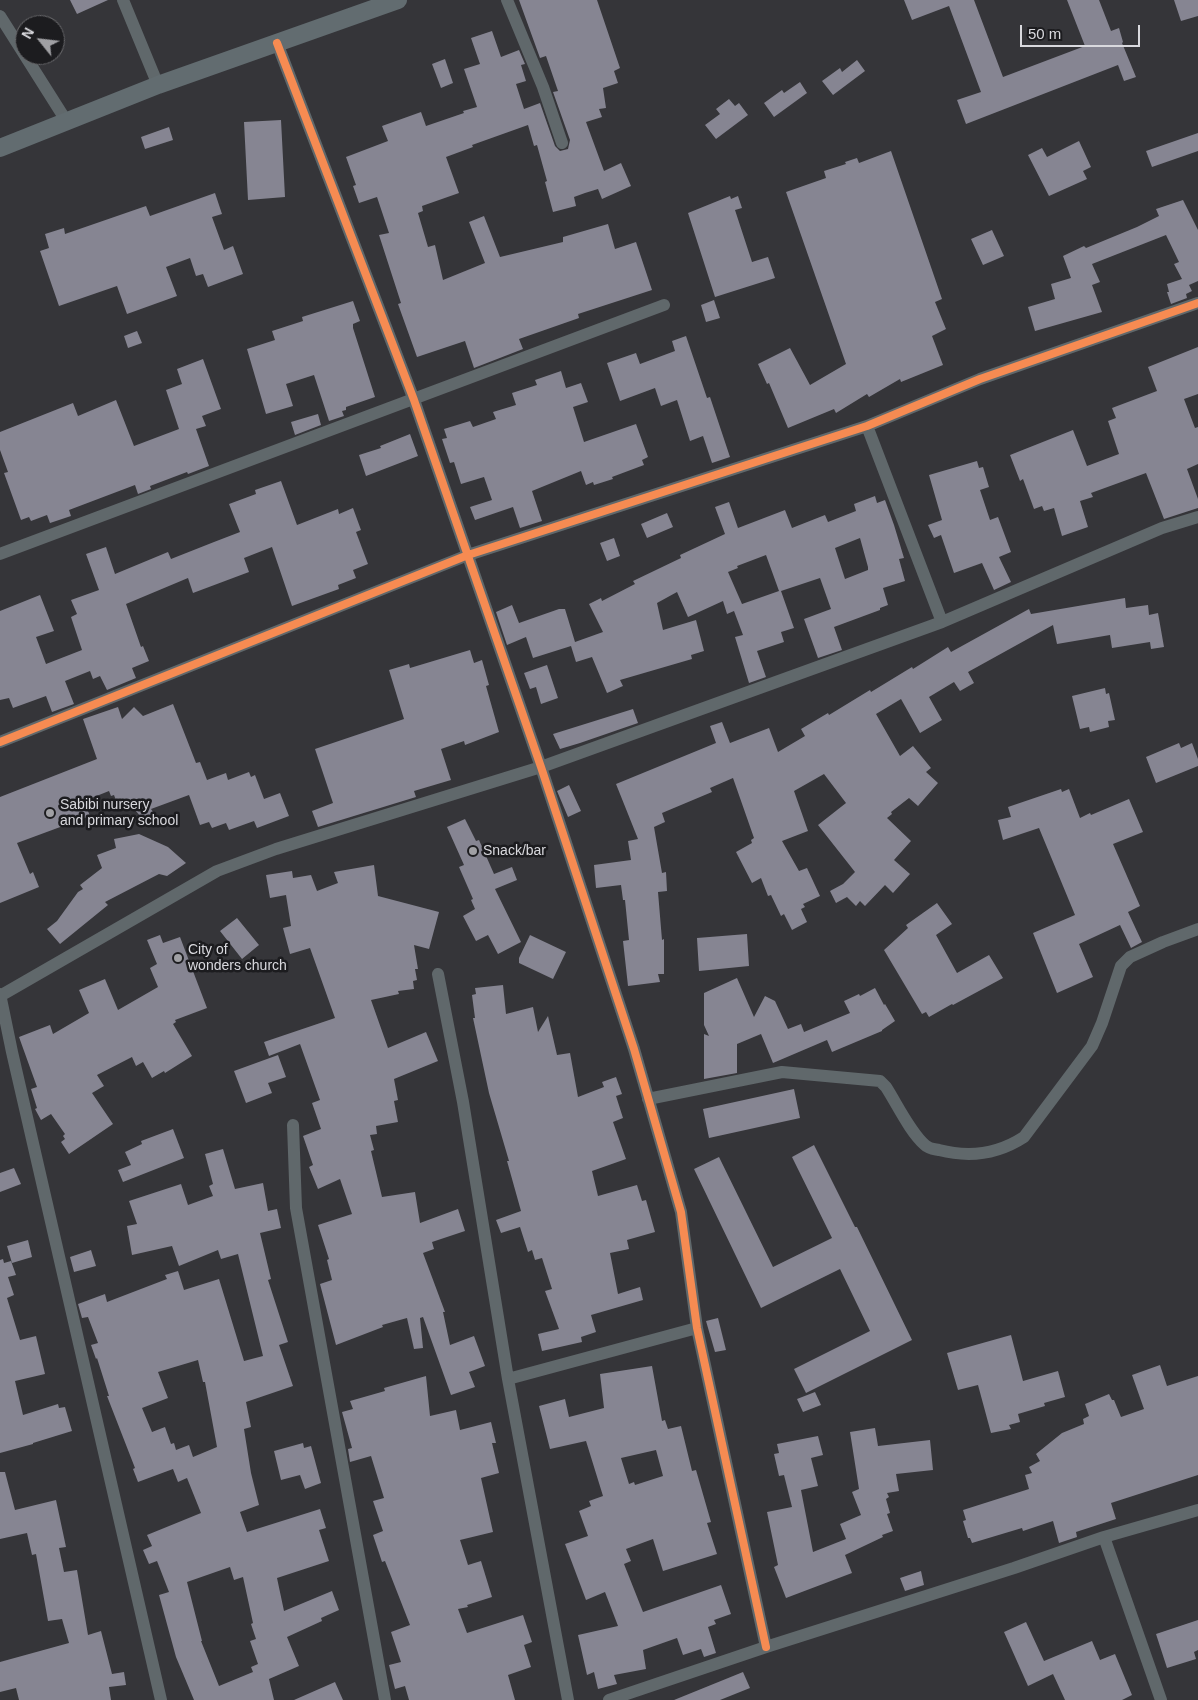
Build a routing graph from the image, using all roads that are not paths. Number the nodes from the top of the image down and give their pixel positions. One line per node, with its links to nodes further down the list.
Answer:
1 (124, 0): 6 (street)
2 (398, 0): 5 (street)
3 (507, 0): 8 (street)
4 (0, 16): 7 (street)
5 (277, 43): 6 (street); 12 (street)
6 (158, 85): 7 (street)
7 (67, 122): 9 (street)
8 (562, 143)
9 (0, 148)
10 (1198, 303): 13 (street)
11 (664, 306): 12 (street)
12 (414, 400): 15 (street); 16 (street)
13 (867, 426): 16 (street); 17 (street)
14 (1198, 517): 17 (street)
15 (0, 554)
16 (468, 555): 18 (street); 19 (street)
17 (942, 622): 19 (street)
18 (0, 742)
19 (541, 767): 22 (street); 23 (street)
20 (1198, 929): 23 (street)
21 (438, 974): 26 (street)
22 (0, 995): 30 (street)
23 (648, 1099): 25 (street)
24 (293, 1125): 31 (street)
25 (697, 1328): 26 (street); 29 (street)
26 (508, 1379): 32 (street)
27 (1198, 1510): 28 (street)
28 (1104, 1537): 29 (street); 34 (street)
29 (766, 1647): 33 (street)
30 (161, 1700)
31 (385, 1700)
32 (568, 1700)
33 (609, 1700)
34 (1161, 1700)

